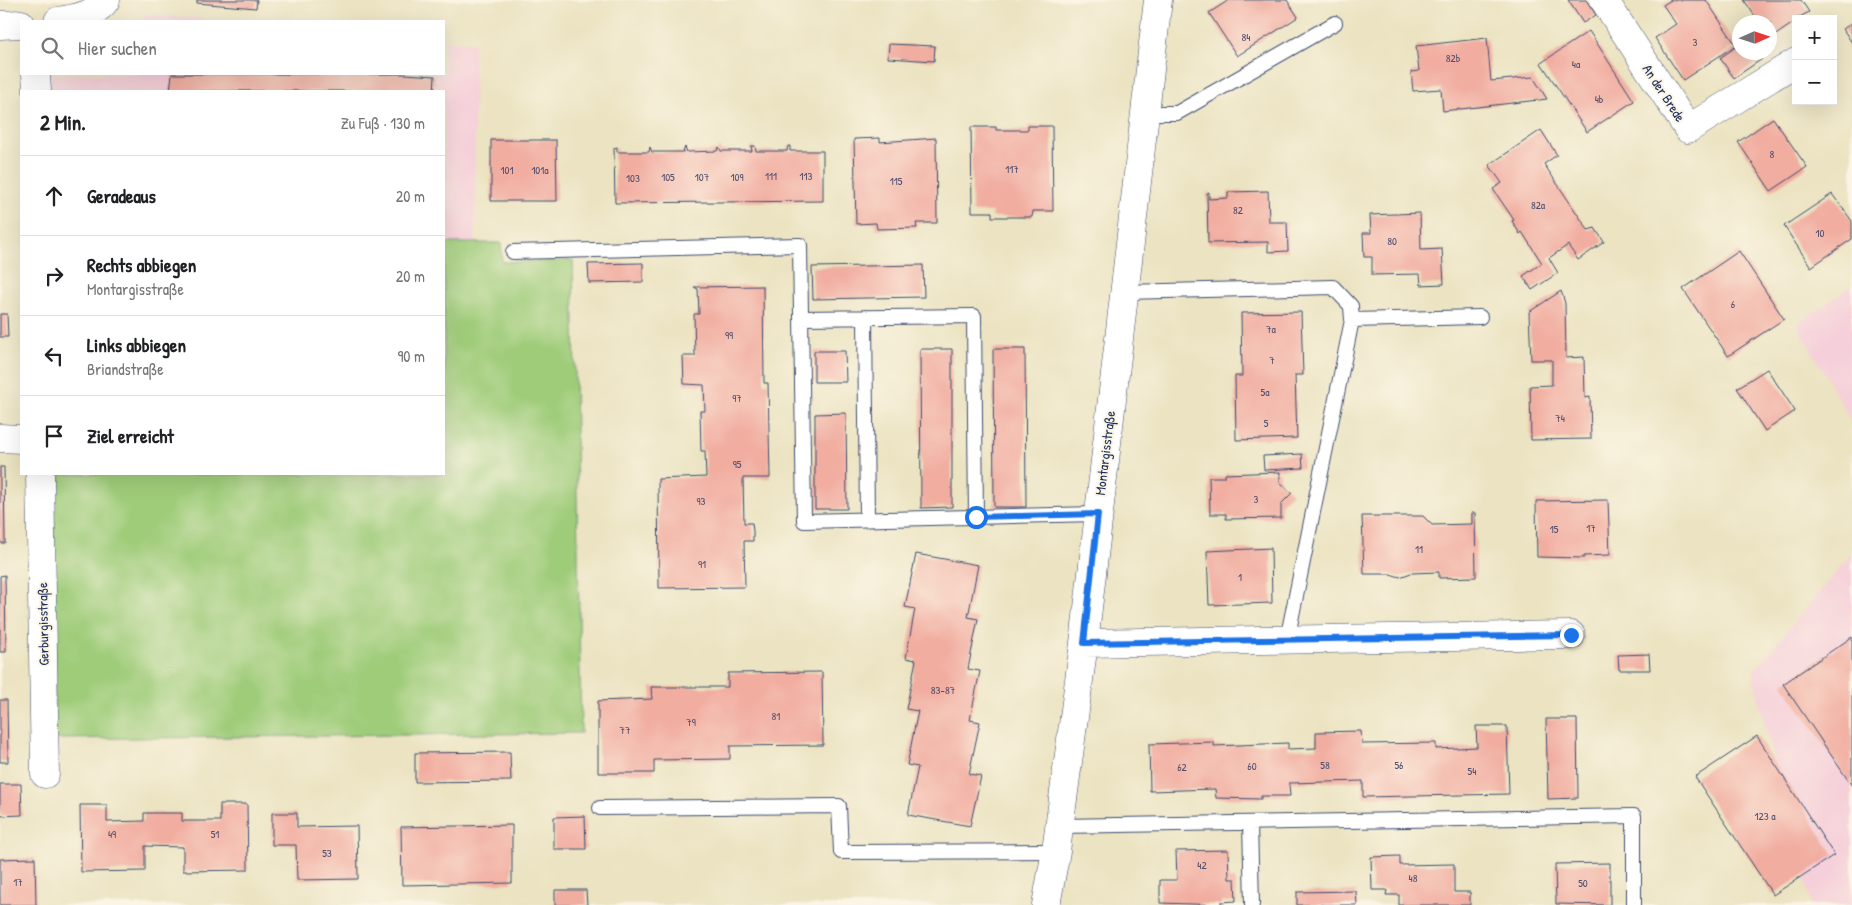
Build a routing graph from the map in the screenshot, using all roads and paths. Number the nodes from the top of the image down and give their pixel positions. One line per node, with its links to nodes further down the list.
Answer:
1 (106, 0): 4 (street)
2 (1158, 0): 11 (street, Montargisstraße)
3 (1604, 0): 8 (street, An der Brede)
4 (68, 20)
5 (1335, 23): 11 (lane)
6 (20, 24): 7 (street)
7 (0, 25)
8 (1792, 64)
9 (36, 75): 10 (street)
10 (36, 90)
11 (1145, 113): 13 (street, Montargisstraße)
12 (514, 252): 16 (lane)
13 (1124, 292): 17 (lane); 21 (street, Montargisstraße)
14 (865, 317): 16 (lane); 22 (lane); 23 (lane)
15 (1480, 317): 17 (lane)
16 (801, 318): 23 (lane)
17 (1352, 320): 25 (lane)
18 (0, 438): 19 (street)
19 (20, 438)
20 (40, 475): 27 (street, Gerburgisstraße)
21 (1098, 514): 22 (lane); 26 (street, Montargisstraße)
22 (976, 517): 23 (lane)
23 (867, 520)
24 (1571, 635): 25 (street)
25 (1287, 640): 26 (street)
26 (1084, 643): 30 (street, Montargisstraße)
27 (45, 774)
28 (600, 808): 30 (lane)
29 (1250, 822): 30 (lane); 32 (lane); 33 (lane)
30 (1058, 838): 31 (street, Montargisstraße)
31 (1046, 905)
32 (1252, 905)
33 (1634, 905)

